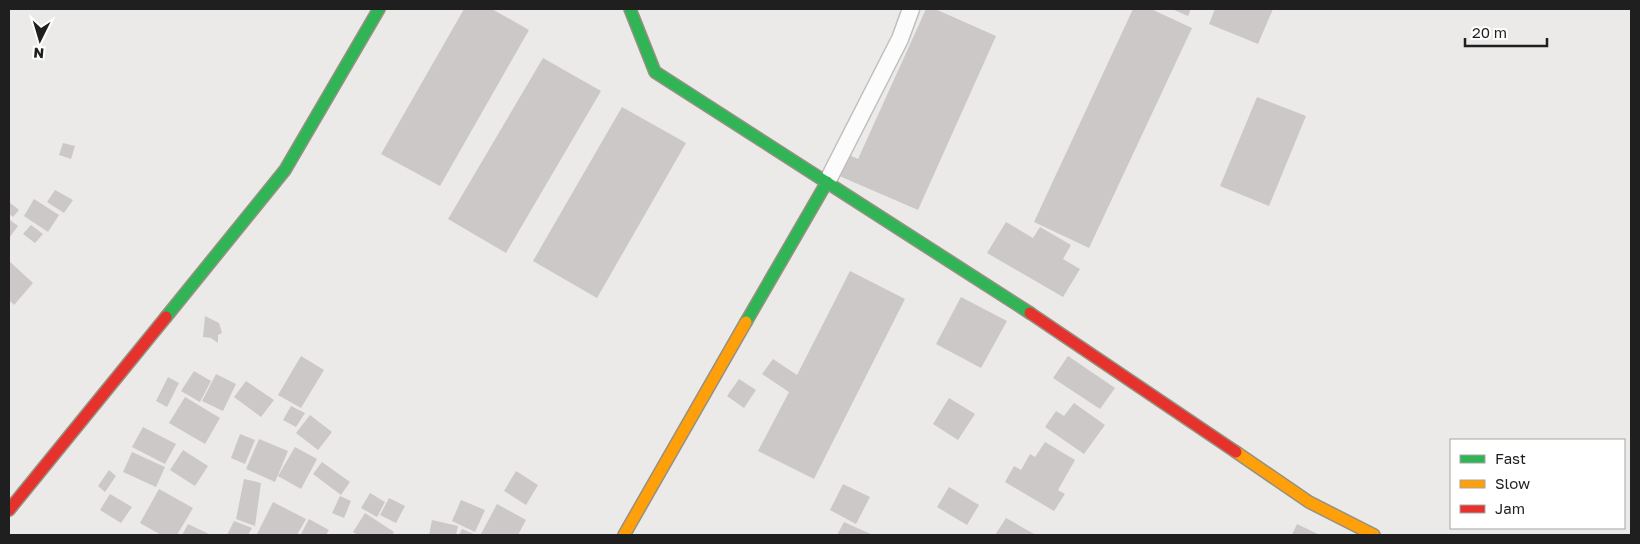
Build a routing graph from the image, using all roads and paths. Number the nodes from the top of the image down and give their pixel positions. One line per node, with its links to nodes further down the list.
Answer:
1 (379, 9): 5 (street)
2 (630, 9): 4 (street)
3 (911, 9): 4 (lane)
4 (826, 182): 6 (street); 7 (street)
5 (9, 510)
6 (624, 535)
7 (1374, 535)

